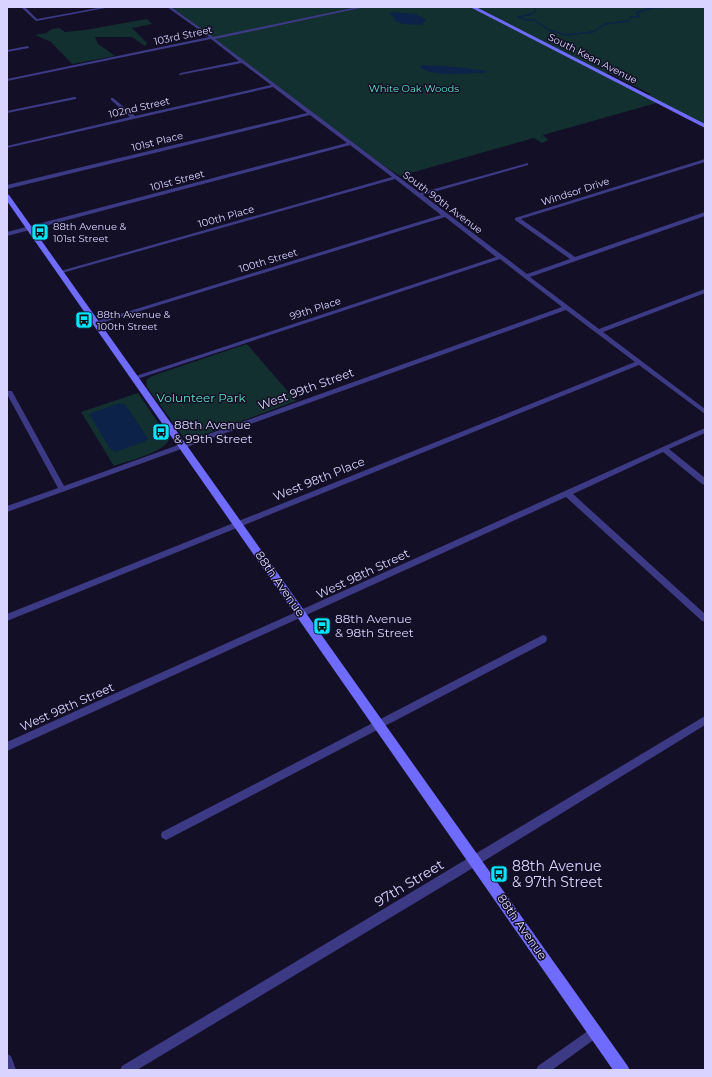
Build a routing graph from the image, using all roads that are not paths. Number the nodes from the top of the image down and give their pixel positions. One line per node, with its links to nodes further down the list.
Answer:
1 (24, 7): 2 (street)
2 (109, 7)
3 (169, 7): 6 (street, South 90th Avenue)
4 (363, 7): 6 (street, 103rd Street)
5 (472, 7): 18 (street, South Kean Avenue)
6 (212, 38): 9 (street, South 90th Avenue); 11 (street, 103rd Street)
7 (28, 47): 8 (street)
8 (7, 51)
9 (243, 61): 10 (street); 12 (street, South 90th Avenue)
10 (181, 74)
11 (7, 80)
12 (275, 85): 16 (street, South 90th Avenue); 17 (street, 102nd Street)
13 (74, 98): 15 (street)
14 (113, 99): 17 (street)
15 (7, 112)
16 (311, 113): 19 (street, South 90th Avenue); 24 (street, 101st Place)
17 (134, 118): 20 (street, 102nd Street)
18 (705, 126)
19 (352, 143): 23 (street, South 90th Avenue); 29 (street, 101st Street)
20 (7, 147)
21 (705, 160): 32 (street, Windsor Drive)
22 (526, 164): 25 (street)
23 (396, 177): 25 (street, South 90th Avenue); 33 (street, 100th Place)
24 (7, 187)
25 (419, 195): 28 (street, South 90th Avenue)
26 (7, 196): 29 (street, 88th Avenue)
27 (705, 214): 32 (street)
28 (446, 215): 31 (street, South 90th Avenue); 37 (street, 100th Street)
29 (30, 228): 30 (street, 101st Street); 33 (street, 88th Avenue)
30 (7, 234)
31 (502, 257): 34 (street, South 90th Avenue); 40 (street, 99th Place)
32 (574, 259): 34 (street)
33 (60, 272): 37 (street, 88th Avenue)
34 (526, 276): 36 (street, South 90th Avenue)
35 (705, 291): 38 (street)
36 (568, 307): 38 (street, South 90th Avenue); 44 (street, West 99th Street)
37 (96, 323): 40 (street, 88th Avenue)
38 (599, 332): 39 (street, South 90th Avenue)
39 (640, 362): 42 (street, South 90th Avenue); 50 (street, West 98th Place)
40 (135, 378): 44 (street, 88th Avenue)
41 (10, 393): 47 (street)
42 (705, 412)
43 (705, 430): 45 (street, West 98th Street)
44 (182, 445): 47 (street, West 99th Street); 50 (street, 88th Avenue)
45 (664, 449): 46 (street); 48 (street, West 98th Street)
46 (705, 482)
47 (62, 489): 49 (street, West 99th Street)
48 (567, 493): 51 (street, West 98th Street); 53 (street)
49 (7, 508)
50 (238, 524): 51 (street, 88th Avenue); 52 (street, West 98th Place)
51 (302, 615): 56 (street, 88th Avenue); 57 (street, West 98th Street)
52 (7, 618)
53 (705, 619)
54 (543, 639): 56 (street)
55 (705, 720): 59 (street, 97th Street)
56 (379, 725): 58 (street); 59 (street, 88th Avenue)
57 (7, 747)
58 (166, 835)
59 (474, 860): 60 (street, 88th Avenue); 62 (street, 97th Street)
60 (595, 1032): 64 (street); 65 (street, 88th Avenue)
61 (7, 1060): 63 (street)
62 (134, 1068)
63 (10, 1070)
64 (542, 1070)
65 (622, 1070)

